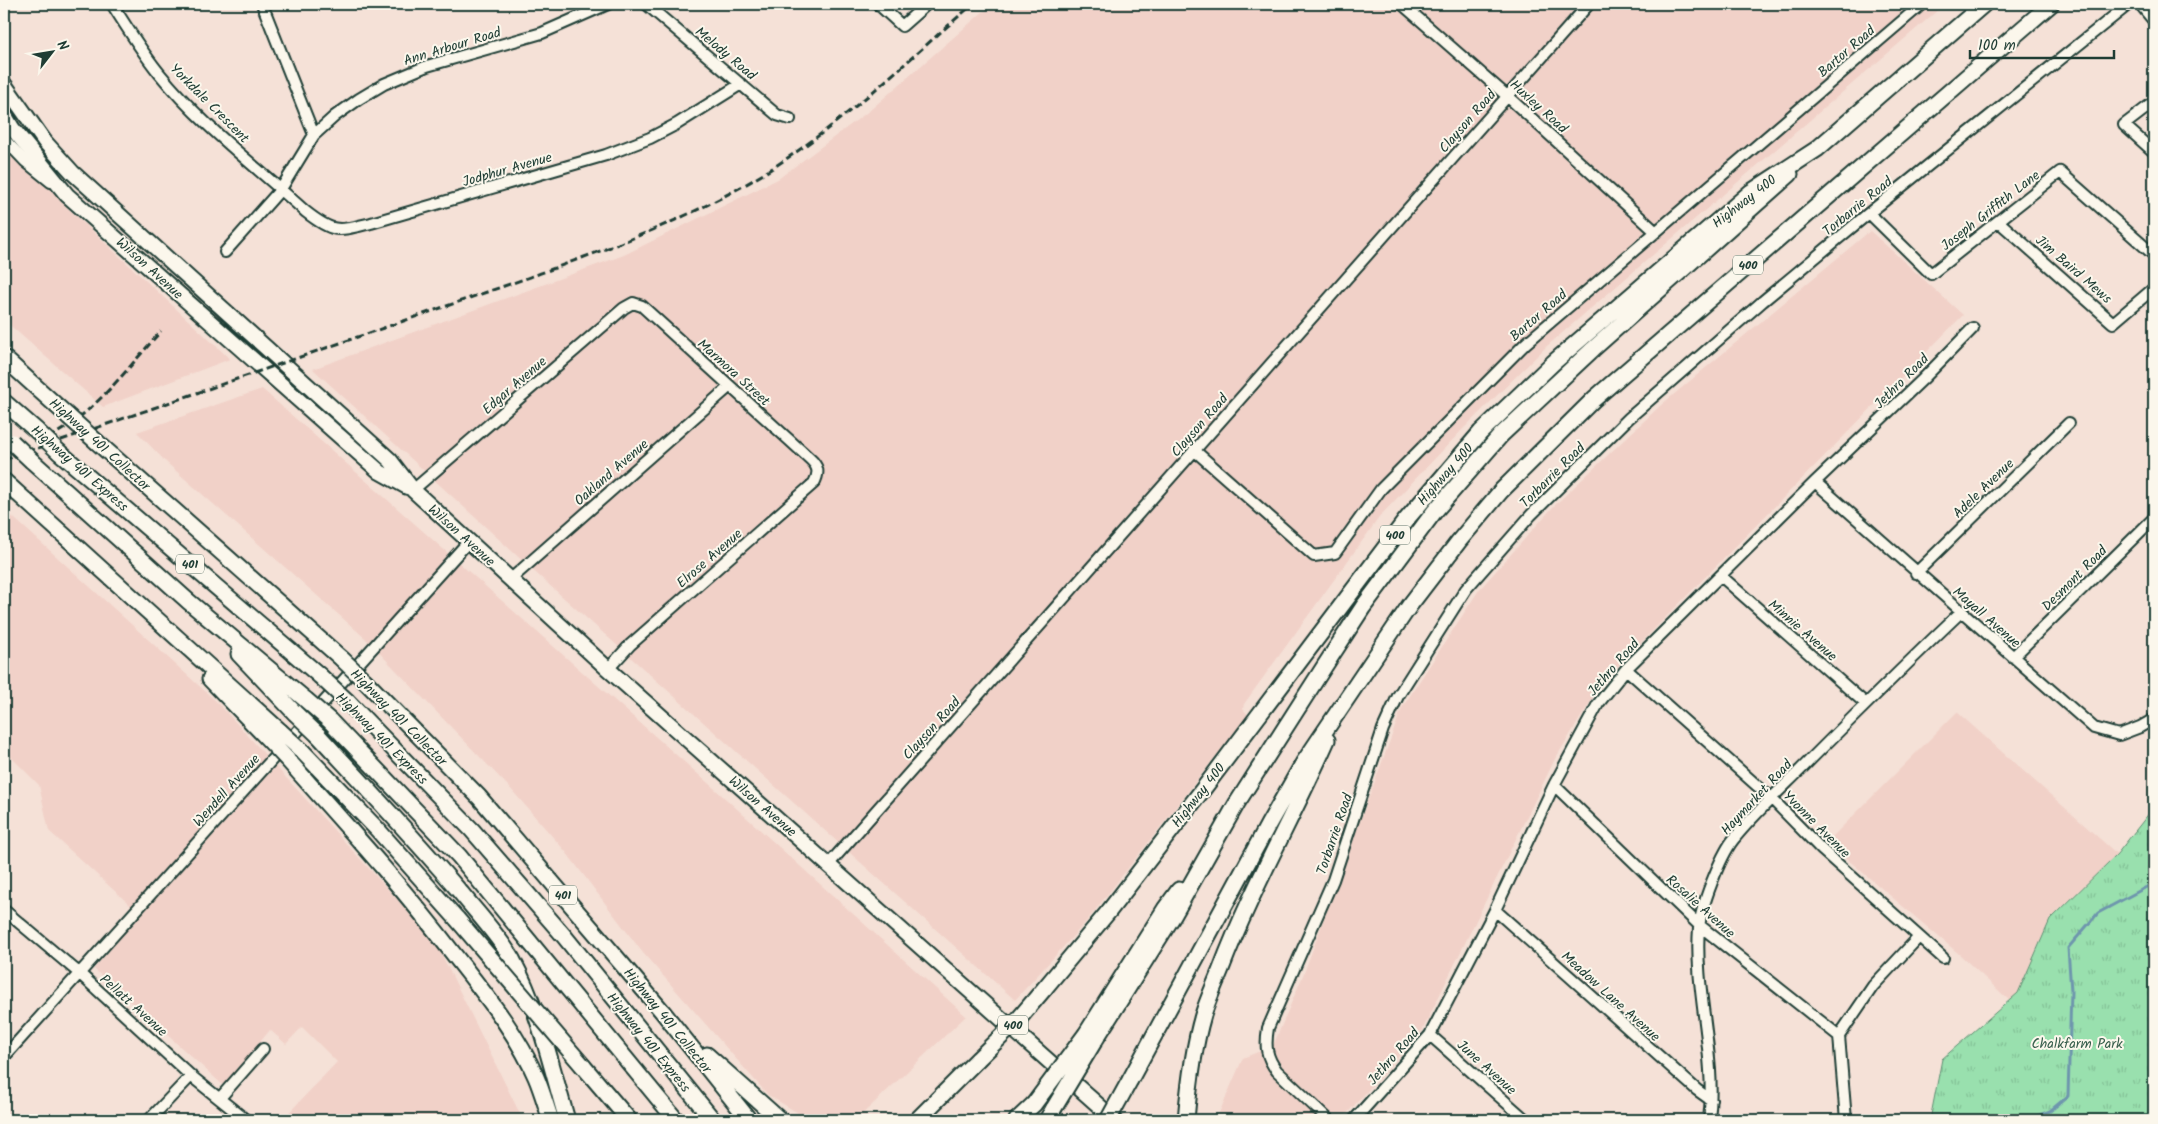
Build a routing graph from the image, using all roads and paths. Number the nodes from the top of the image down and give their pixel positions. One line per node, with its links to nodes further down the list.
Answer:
1 (112, 4): 25 (street, Yorkdale Crescent)
2 (262, 4): 21 (street)
3 (608, 4): 21 (street, Ann Arbour Road)
4 (646, 4): 16 (street, Melody Road)
5 (878, 4): 6 (street)
6 (927, 4)
7 (1402, 4): 17 (street, Huxley Road)
8 (1589, 4): 17 (street, Clayson Road)
9 (1922, 4): 29 (street, Bartor Road)
10 (1984, 4): 23 (highway, Highway 400 / 400)
11 (2051, 4): 56 (highway, 400)
12 (2129, 4): 27 (street, Torbarrie Road)
13 (2140, 4): 14 (street)
14 (2154, 21)
15 (4, 84): 44 (main road, Wilson Avenue)
16 (741, 84): 20 (street, Melody Road); 25 (street, Jodphur Avenue)
17 (1507, 96): 29 (street, Huxley Road); 40 (street, Clayson Road)
18 (2154, 102): 24 (street)
19 (4, 114): 26 (main road)
20 (790, 119)
21 (314, 135): 25 (street, Ann Arbour Road)
22 (4, 138): 26 (street, Wilson Avenue)
23 (1817, 149): 71 (highway); 87 (highway, Highway 400 / 400, bridge)
24 (2154, 152)
25 (280, 189): 30 (street, Ann Arbour Road)
26 (66, 195): 44 (main road, Wilson Avenue)
27 (1869, 213): 28 (street, Joseph Griffith Lane); 92 (street, Torbarrie Road)
28 (1998, 221): 31 (street, Joseph Griffith Lane); 32 (street, Jim Baird Mews)
29 (1656, 232): 40 (street, Bartor Road)
30 (224, 252)
31 (2154, 255)
32 (2154, 288)
33 (633, 302): 36 (street, Marmora Street); 44 (street, Edgar Avenue)
34 (1973, 328): 43 (street, Jethro Road)
35 (4, 358): 68 (highway, Highway 401 Collector / 401, bridge)
36 (729, 387): 41 (street, Marmora Street); 49 (street, Oakland Avenue)
37 (4, 402): 84 (highway, Highway 401 Express / 401, bridge)
38 (2069, 423): 47 (street, Adele Avenue)
39 (8, 439): 50 (highway, Highway 401 Express / 401, bridge)
40 (1194, 450): 61 (street, Clayson Road)
41 (816, 464): 53 (street, Elrose Avenue)
42 (4, 480): 58 (highway)
43 (1815, 482): 47 (street, Mayall Avenue); 48 (street, Jethro Road)
44 (413, 490): 46 (main road, Wilson Avenue)
45 (2154, 518): 52 (street, Desmont Road)
46 (469, 542): 49 (main road, Wilson Avenue); 67 (street, Wendell Avenue)
47 (1916, 572): 51 (street, Mayall Avenue)
48 (1721, 576): 54 (street, Jethro Road); 55 (street, Minnie Avenue)
49 (511, 579): 53 (main road, Wilson Avenue)
50 (188, 601): 81 (highway, bridge); 83 (highway, Highway 401 Express / 401, bridge)
51 (1961, 612): 52 (street, Mayall Avenue); 55 (street, Haymarket Road)
52 (2013, 657): 57 (street, Mayall Avenue)
53 (608, 669): 61 (main road, Wilson Avenue)
54 (1626, 669): 59 (street, Jethro Road); 60 (street, Yvonne Avenue)
55 (1866, 704): 60 (street, Haymarket Road)
56 (1343, 705): 89 (highway, 400, bridge); 91 (highway)
57 (2154, 719)
58 (275, 736): 80 (highway, bridge); 82 (highway, bridge)
59 (1554, 785): 63 (street, Jethro Road); 64 (street, Rosalie Avenue)
60 (1772, 798): 64 (street, Haymarket Road); 65 (street, Yvonne Avenue)
61 (829, 864): 90 (main road, Wilson Avenue)
62 (4, 910): 67 (street, Pellatt Avenue)
63 (1495, 910): 69 (street, Jethro Road); 76 (street, Meadow Lane Avenue)
64 (1699, 926): 70 (street, Rosalie Avenue); 76 (street, Haymarket Road)
65 (1918, 938): 66 (street, Yvonne Avenue); 70 (street)
66 (1943, 958)
67 (79, 974): 73 (street, Wendell Avenue); 74 (street, Pellatt Avenue)
68 (662, 1011): 85 (highway, Highway 401 Collector / 401); 86 (highway)
69 (1430, 1036): 93 (street, Jethro Road); 94 (street, June Avenue)
70 (1840, 1036): 96 (street)
71 (1091, 1037): 77 (highway, bridge); 88 (highway, bridge)
72 (263, 1049): 75 (street)
73 (4, 1058)
74 (191, 1076): 75 (street, Pellatt Avenue); 78 (street)
75 (220, 1098): 79 (street, Pellatt Avenue)
76 (1711, 1100): 95 (street, Haymarket Road)
77 (1050, 1114)
78 (149, 1120)
79 (246, 1120)
80 (551, 1120)
81 (567, 1120)
82 (629, 1120)
83 (676, 1120)
84 (712, 1120)
85 (749, 1120)
86 (780, 1120)
87 (917, 1120)
88 (1017, 1120)
89 (1108, 1120)
90 (1115, 1120)
91 (1186, 1120)
92 (1329, 1120)
93 (1355, 1120)
94 (1526, 1120)
95 (1709, 1120)
96 (1846, 1120)

